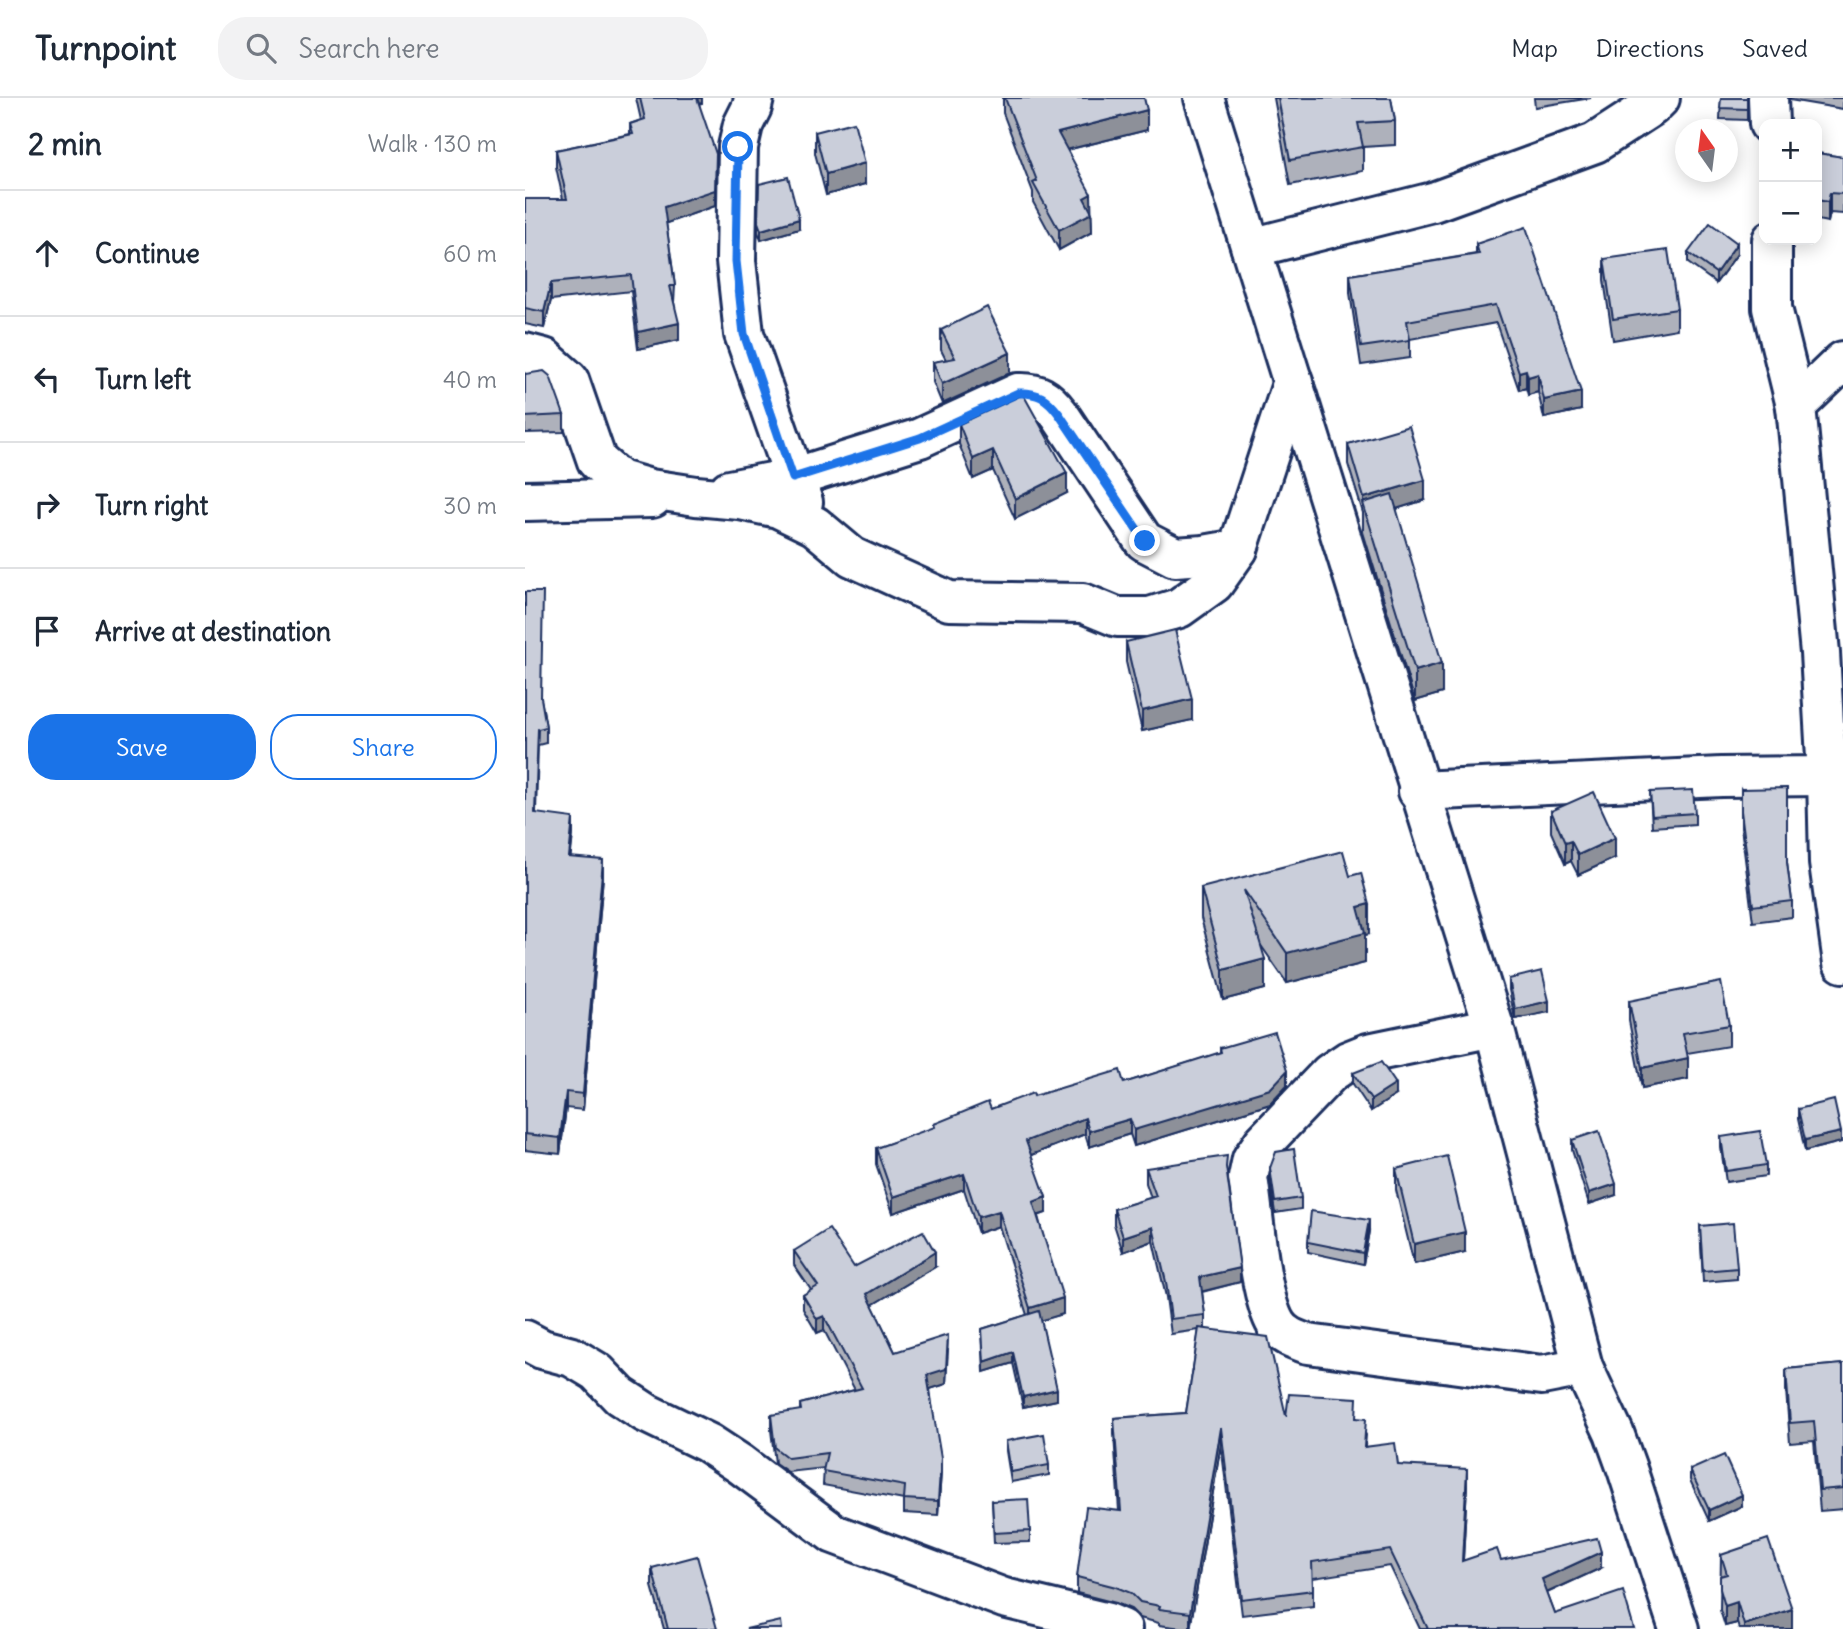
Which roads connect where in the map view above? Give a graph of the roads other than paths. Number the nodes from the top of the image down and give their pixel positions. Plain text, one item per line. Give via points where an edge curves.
1 (754, 98) edge
2 (1204, 98) edge
3 (1660, 98) edge
4 (1768, 98) edge
5 (1769, 119) edge
6 (1772, 245) edge
7 (1251, 248) junction
8 (525, 353) edge
9 (1843, 361) edge
10 (1293, 382) junction
11 (1796, 406) junction
12 (793, 478) junction
13 (695, 496) junction
14 (525, 501) edge
15 (814, 526) junction
16 (1238, 549) junction
17 (1835, 774) edge
18 (1418, 791) junction
19 (1843, 963) edge
20 (1494, 1027) junction
21 (525, 1340) edge
22 (1583, 1367) junction
23 (1122, 1629) edge
24 (1679, 1629) edge

1 - 12 street via 738,147 736,261 744,334
2 - 7 street
3 - 7 street via 1595,143 1433,202
4 - 5 street
6 - 11 street via 1772,308
7 - 10 street
8 - 13 street via 544,358 569,380 597,461 619,480
9 - 11 street
10 - 16 street
10 - 18 street
11 - 17 street
12 - 13 street
12 - 15 street
12 - 16 street via 920,438 1018,393 1035,392 1059,414 1145,541 1175,557
13 - 14 street
13 - 15 street via 778,508
15 - 16 street via 852,557 949,601 1083,603 1117,617 1150,617 1179,608 1214,583
17 - 18 street
17 - 19 street via 1829,863
18 - 20 street
20 - 22 street
20 - 22 street via 1348,1061 1330,1073 1263,1143 1252,1159 1248,1178 1265,1294 1276,1325 1290,1338 1308,1344 1542,1375
21 - 23 street via 572,1357 597,1372 620,1396 708,1443 834,1534 1004,1598
22 - 24 street via 1614,1433

